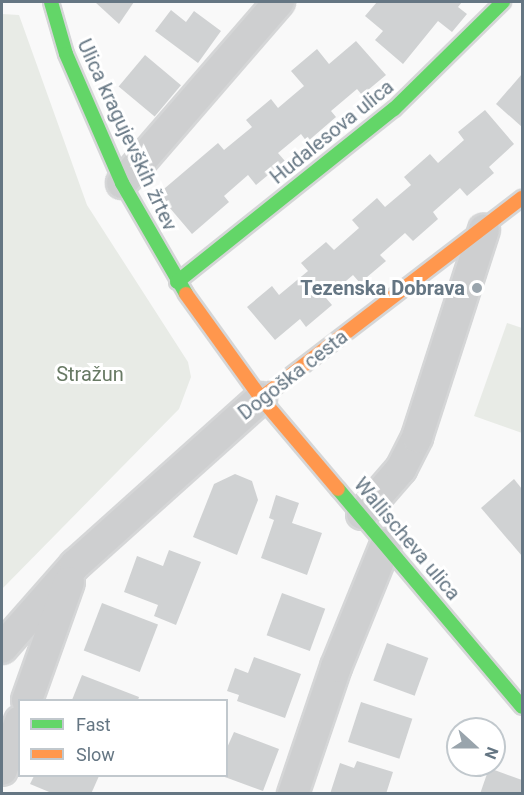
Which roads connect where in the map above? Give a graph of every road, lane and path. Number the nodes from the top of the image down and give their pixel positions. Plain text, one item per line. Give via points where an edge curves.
1 (51, 2) edge
2 (279, 2) edge
3 (503, 2) edge
4 (122, 183) junction
5 (522, 198) edge
6 (484, 230) junction
7 (177, 282) junction
8 (261, 398) junction
9 (362, 514) junction
10 (386, 544) junction
11 (75, 565) junction
12 (2, 648) edge
13 (27, 699) edge
14 (522, 707) edge
15 (18, 726) edge
16 (2, 770) edge
17 (293, 794) edge

1 - 4 street, Ulica kragujevških žrtev via 66,54
2 - 4 street
3 - 7 street, Hudalesova ulica via 394,109
4 - 7 street, Ulica kragujevških žrtev
5 - 6 street, Dogoška cesta
6 - 8 street, Dogoška cesta
6 - 9 street via 417,437 384,494
7 - 8 street, Ulica kragujevških žrtev
8 - 9 street, Wallischeva ulica
8 - 11 street, Dogoška cesta
9 - 10 street, Wallischeva ulica
10 - 14 street, Wallischeva ulica
10 - 17 street via 336,667
11 - 12 street, Dogoška cesta
11 - 13 street, Dogoška cesta
15 - 16 street

